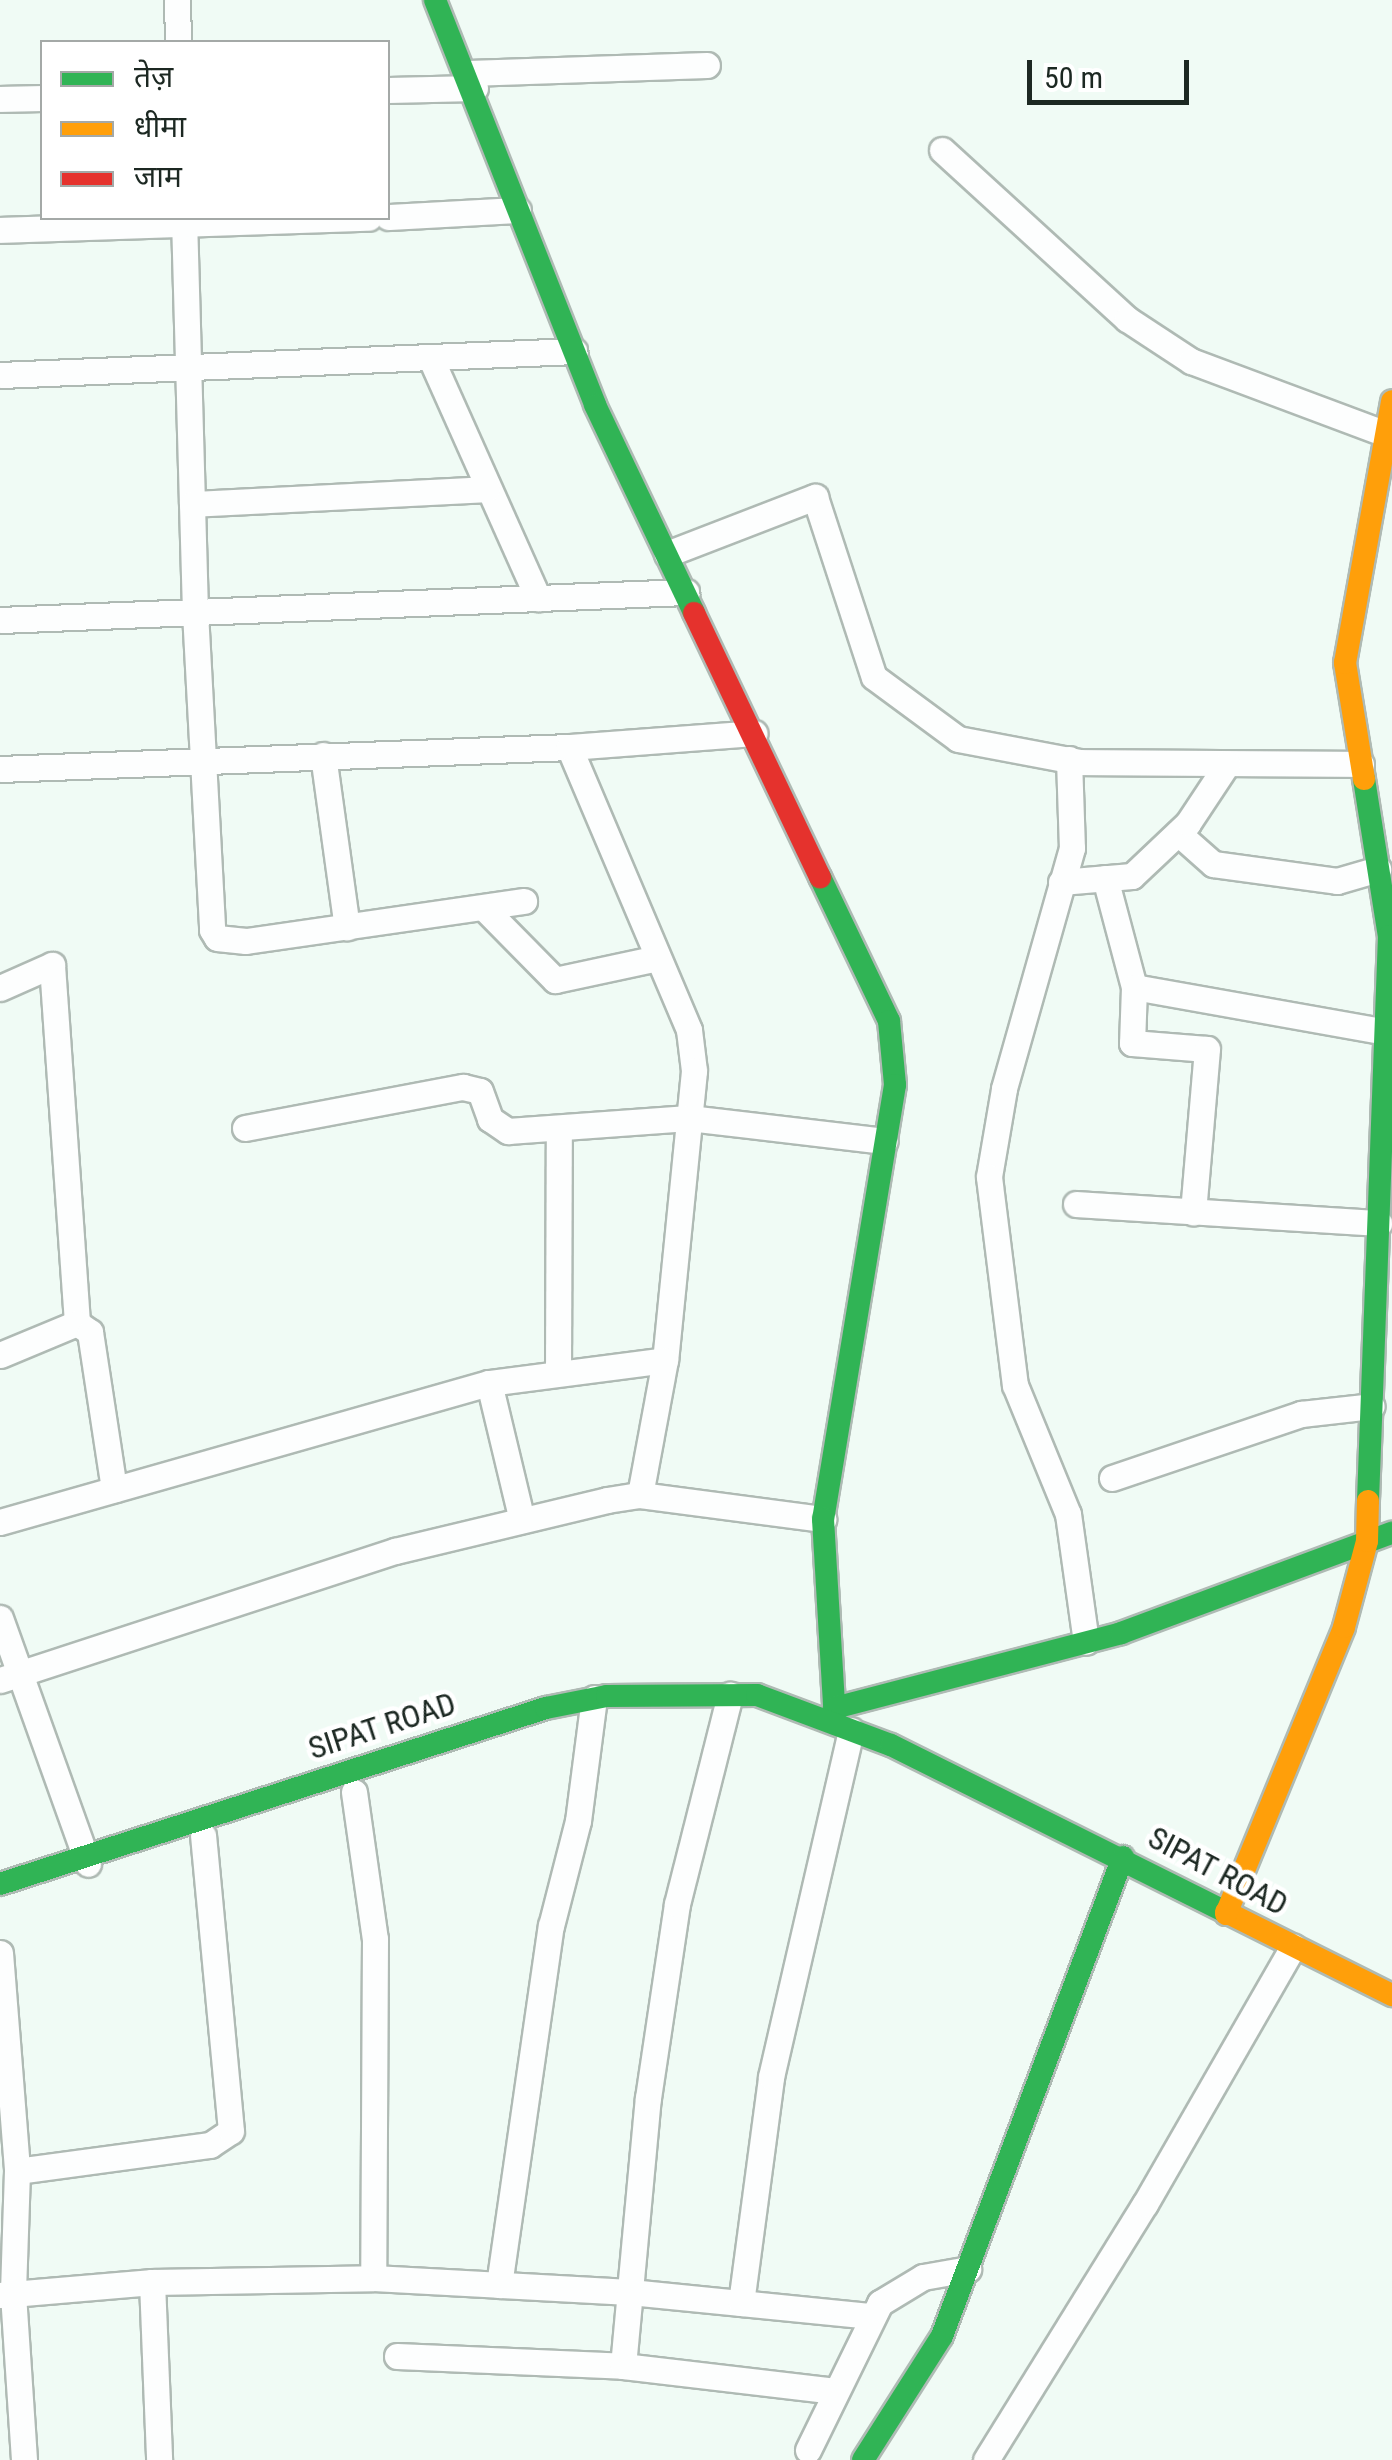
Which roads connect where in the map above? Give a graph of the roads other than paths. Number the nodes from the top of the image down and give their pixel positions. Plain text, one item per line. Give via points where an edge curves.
1 (177, 0) edge
2 (435, 0) edge
3 (178, 40) edge
4 (707, 65) dead end
5 (471, 80) junction
6 (390, 90) edge
7 (40, 98) edge
8 (0, 99) edge
9 (942, 150) dead end
10 (518, 210) junction
11 (390, 216) edge
12 (276, 220) edge
13 (184, 222) edge
14 (0, 230) edge
15 (574, 351) junction
16 (432, 361) junction
17 (190, 366) junction
18 (0, 375) edge
19 (1392, 401) edge
20 (1386, 434) junction
21 (487, 489) junction
22 (192, 504) junction
23 (667, 554) junction
24 (686, 592) junction
25 (538, 598) junction
26 (194, 612) junction
27 (0, 620) edge
28 (754, 733) junction
29 (569, 747) junction
30 (323, 755) junction
31 (202, 759) junction
32 (1068, 759) junction
33 (1227, 764) junction
34 (1362, 764) junction
35 (0, 769) edge
36 (1178, 832) junction
37 (1378, 869) junction
38 (1105, 878) junction
39 (1061, 882) junction
40 (524, 901) dead end
41 (485, 909) junction
42 (347, 927) junction
43 (658, 958) junction
44 (0, 988) edge
45 (1134, 988) junction
46 (1386, 1032) junction
47 (689, 1118) junction
48 (245, 1128) dead end
49 (559, 1128) junction
50 (885, 1141) junction
51 (1386, 1191) edge
52 (1076, 1204) dead end
53 (1193, 1212) junction
54 (1378, 1223) junction
55 (1384, 1266) edge
56 (76, 1323) junction
57 (0, 1355) edge
58 (665, 1360) junction
59 (558, 1373) junction
60 (489, 1383) junction
61 (1372, 1406) junction
62 (1112, 1478) dead end
63 (114, 1489) junction
64 (640, 1495) junction
65 (823, 1518) junction
66 (522, 1520) junction
67 (0, 1522) edge
68 (1392, 1533) edge
69 (1367, 1541) junction
70 (0, 1618) edge
71 (1086, 1642) junction
72 (10, 1677) edge
73 (729, 1704) junction
74 (593, 1709) junction
75 (840, 1721) junction
76 (354, 1792) junction
77 (204, 1835) junction
78 (1123, 1858) junction
79 (88, 1864) junction
80 (0, 1884) edge
81 (0, 1903) edge
82 (1226, 1914) junction
83 (1293, 1947) junction
84 (0, 1953) edge
85 (1392, 1995) edge
86 (17, 2171) junction
87 (968, 2268) junction
88 (372, 2278) junction
89 (152, 2282) junction
90 (500, 2285) junction
91 (630, 2292) junction
92 (6, 2294) edge
93 (740, 2303) junction
94 (872, 2316) junction
95 (397, 2356) dead end
96 (623, 2366) junction
97 (836, 2391) junction
98 (11, 2431) edge
99 (808, 2450) dead end
100 (24, 2460) edge
101 (159, 2460) edge
102 (863, 2460) edge
103 (986, 2460) edge

1 - 3 street
2 - 5 main road
4 - 5 street
5 - 6 street
5 - 10 main road
7 - 8 street
9 - 20 street via 1127,319 1192,362
10 - 11 street
10 - 15 main road
12 - 13 street
13 - 14 street
13 - 17 street
15 - 16 street
15 - 23 main road
16 - 17 street
16 - 21 street
17 - 18 street
17 - 22 street
19 - 20 main road
20 - 34 main road via 1345,663
21 - 22 street
21 - 25 street
22 - 26 street
23 - 24 main road
23 - 32 street via 815,498 874,676 958,739
24 - 25 street
24 - 28 main road
25 - 26 street
26 - 27 street
26 - 31 street
28 - 29 street
28 - 50 main road via 888,1021 894,1084
29 - 30 street
29 - 43 street
30 - 31 street
30 - 42 street
31 - 35 street
31 - 42 street via 210,920 217,938
32 - 33 street
32 - 39 street via 1072,848
33 - 34 street
33 - 36 street
34 - 37 main road
36 - 37 street via 1213,864 1337,881
36 - 38 street via 1132,876
37 - 46 main road via 1389,936
38 - 39 street
38 - 45 street
39 - 71 street via 1004,1089 988,1176 1015,1385 1068,1514
40 - 41 street
41 - 42 street
41 - 43 street via 555,980
43 - 47 street via 689,1030
44 - 56 street via 52,965
45 - 46 street
45 - 53 street via 1132,1043 1207,1049
46 - 51 main road
47 - 49 street
47 - 50 street
47 - 58 street
48 - 49 street via 463,1086 480,1092 498,1128
49 - 59 street
50 - 65 main road
51 - 54 main road
52 - 53 street
53 - 54 street
54 - 55 main road
55 - 61 main road
56 - 57 street
56 - 63 street via 90,1332
58 - 59 street
58 - 64 street
59 - 60 street
60 - 63 street
60 - 66 street
61 - 62 street via 1301,1414
61 - 69 main road
63 - 67 street
64 - 65 street
64 - 66 street
65 - 75 main road
66 - 72 street via 395,1551
68 - 69 main road
69 - 71 main road
69 - 82 main road via 1344,1627
70 - 72 street
71 - 75 main road
72 - 79 street
73 - 74 main road, SIPAT ROAD
73 - 75 main road, SIPAT ROAD
73 - 91 street via 676,1904
74 - 76 main road, SIPAT ROAD
74 - 79 main road, SIPAT ROAD
74 - 90 street via 552,1926
75 - 78 main road, SIPAT ROAD
75 - 93 street via 772,2077
76 - 77 main road, SIPAT ROAD
76 - 88 street via 375,1939
77 - 79 main road, SIPAT ROAD
77 - 86 street via 231,2130 210,2146
78 - 82 main road, SIPAT ROAD
78 - 87 main road
79 - 80 main road, SIPAT ROAD
79 - 81 main road, SIPAT ROAD
82 - 83 main road, SIPAT ROAD
83 - 85 main road, SIPAT ROAD
83 - 103 street
84 - 86 street
86 - 92 street
87 - 94 street via 899,2287
87 - 102 main road via 942,2336
88 - 89 street
88 - 90 street
89 - 92 street
89 - 101 street
90 - 91 street
91 - 93 street
91 - 96 street
92 - 98 street
93 - 94 street
94 - 97 street
95 - 96 street
96 - 97 street
97 - 99 street
98 - 100 street

